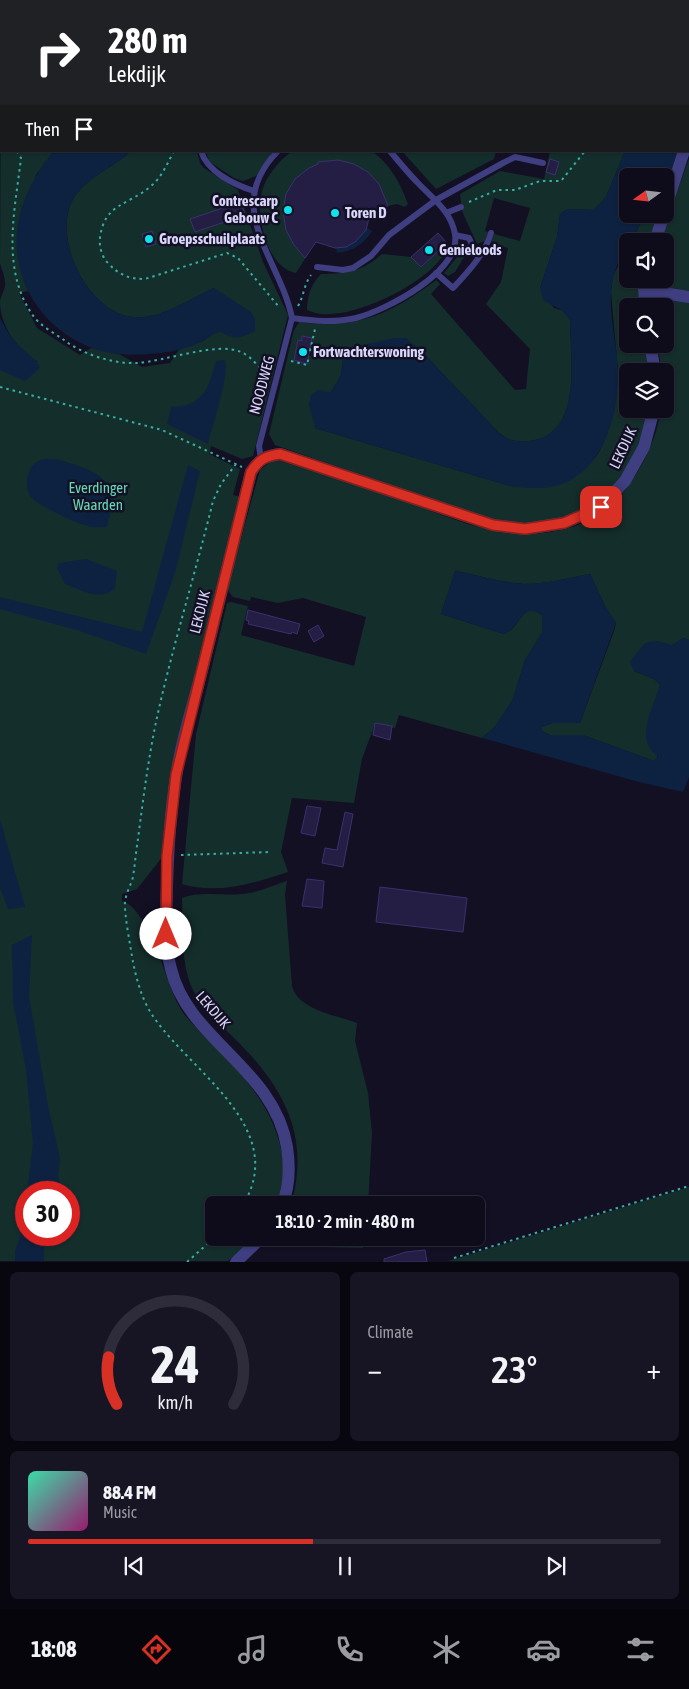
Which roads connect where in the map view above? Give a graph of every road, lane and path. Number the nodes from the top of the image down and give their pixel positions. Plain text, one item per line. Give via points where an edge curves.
1 (18, 152) edge
2 (174, 152) edge
3 (202, 152) edge
4 (277, 152) edge
5 (391, 152) edge
6 (583, 152) edge
7 (684, 152) edge
8 (543, 163) dead end
9 (674, 182) edge
10 (254, 190) junction
11 (436, 200) junction
12 (462, 207) joint
13 (446, 213) junction
14 (491, 233) dead end
15 (455, 235) junction
16 (478, 257) junction
17 (317, 266) joint
18 (436, 273) junction
19 (660, 288) edge
20 (689, 296) edge
21 (292, 318) junction
22 (314, 334) dead end
23 (310, 352) dead end
24 (309, 356) dead end
25 (294, 362) dead end
26 (272, 383) dead end
27 (0, 387) edge
28 (652, 418) edge
29 (261, 459) junction
30 (251, 472) junction
31 (271, 852) dead end
32 (167, 856) junction
33 (689, 1186) edge
34 (286, 1196) edge
35 (205, 1246) edge
36 (253, 1246) edge
37 (454, 1258) dead end
38 (187, 1262) edge
39 (236, 1262) edge

1 - 26 path via 21,158 12,252 17,285 40,322 81,350 121,361 135,363 222,348 240,351 256,363
2 - 21 path via 162,175 150,187 109,213 102,226 99,244 104,259 116,272 131,279 145,279 227,253 238,258 276,305
3 - 10 lane via 213,169
4 - 10 lane via 266,163
5 - 11 lane
6 - 12 path via 561,180 489,192
7 - 9 street
8 - 11 lane via 515,157
10 - 21 lane via 256,224
11 - 13 lane
11 - 17 lane via 389,235 371,256 354,268 343,270
12 - 13 lane
13 - 15 lane
14 - 16 lane
15 - 16 lane via 469,238
15 - 18 lane via 454,250
16 - 18 lane via 452,288
17 - 21 path via 307,280 303,298
18 - 21 lane via 398,301 357,318 332,322
19 - 20 street
21 - 29 lane, NOODWEG via 259,446
22 - 23 path
24 - 25 path via 307,365
27 - 30 path via 162,430
28 - 29 street, LEKDIJK via 644,447 625,481 601,507 564,523 525,529 493,525 280,454
29 - 30 street, LEKDIJK
30 - 32 street, LEKDIJK via 176,775
31 - 32 path
32 - 34 street, LEKDIJK via 166,934 174,983 204,1028 261,1088 277,1114 286,1140 290,1172
33 - 37 path
35 - 38 path
36 - 39 street

